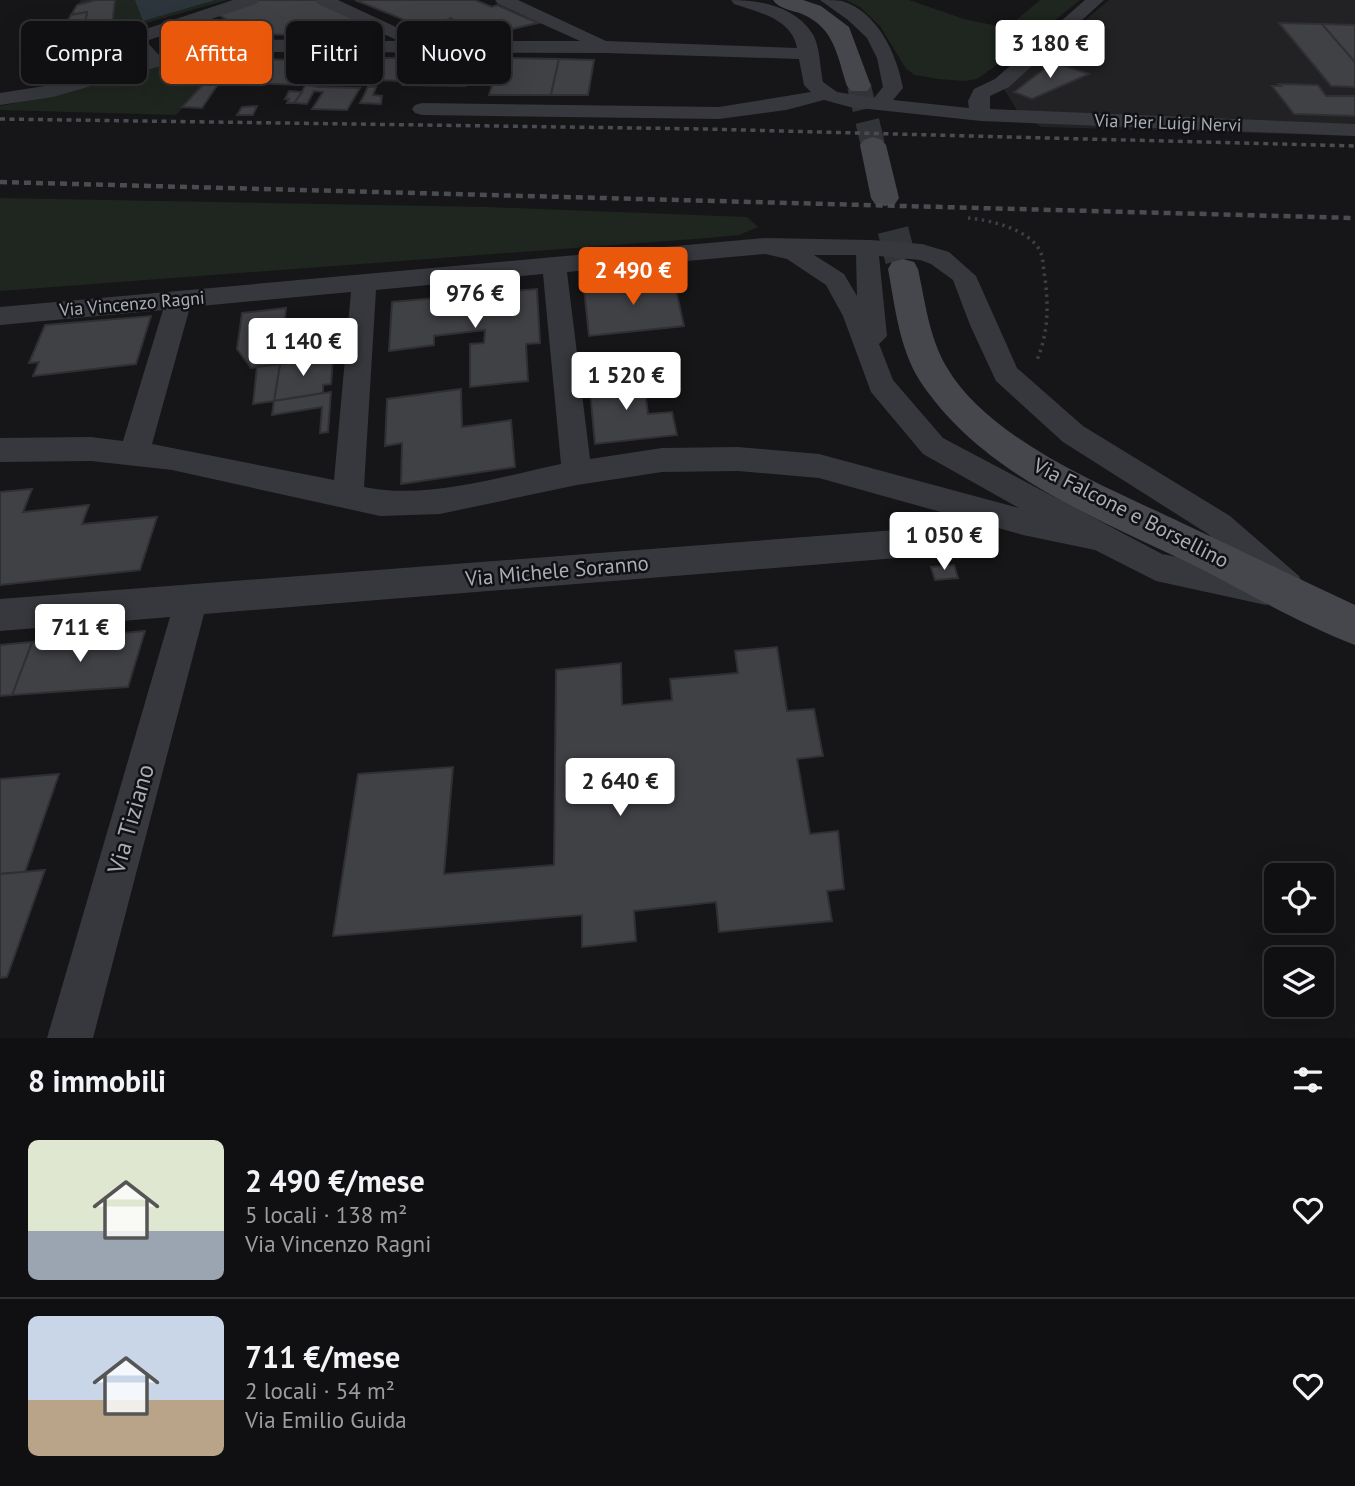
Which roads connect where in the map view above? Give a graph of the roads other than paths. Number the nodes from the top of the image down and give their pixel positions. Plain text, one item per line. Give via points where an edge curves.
1 (250, 0) edge
2 (324, 0) edge
3 (504, 0) edge
4 (740, 0) edge
5 (783, 0) edge
6 (828, 0) edge
7 (1096, 0) edge
8 (397, 33) edge
9 (397, 47) edge
10 (511, 47) edge
11 (606, 47) junction
12 (806, 54) junction
13 (155, 61) junction
14 (891, 75) junction
15 (859, 86) tunnel mouth
16 (914, 86) dead end
17 (827, 94) junction
18 (0, 99) edge
19 (879, 104) junction
20 (422, 109) dead end
21 (981, 115) junction
22 (1355, 130) edge
23 (873, 145) tunnel mouth
24 (890, 215) tunnel mouth
25 (765, 246) junction
26 (871, 248) junction
27 (554, 265) junction
28 (902, 269) tunnel mouth
29 (363, 283) junction
30 (179, 300) junction
31 (0, 316) edge
32 (881, 385) junction
33 (0, 450) edge
34 (134, 454) junction
35 (577, 473) junction
36 (348, 497) junction
37 (1104, 538) junction
38 (922, 542) dead end
39 (1298, 596) junction
40 (191, 601) junction
41 (0, 615) edge
42 (1355, 626) edge
43 (70, 1038) edge

1 - 13 street via 134,39
2 - 8 street
3 - 11 street
4 - 12 street via 780,15 804,36
5 - 15 main road via 813,12 841,32
6 - 14 street via 854,13 877,37
7 - 21 street via 1002,83 972,92
9 - 13 street via 241,46
10 - 11 street
11 - 12 street
12 - 17 street via 814,85
13 - 18 street via 53,91
14 - 16 street
14 - 19 street via 893,88
17 - 19 street, Via Pier Luigi Nervi via 850,102
17 - 20 street via 719,113
19 - 21 street, Via Pier Luigi Nervi
21 - 22 street, Via Pier Luigi Nervi
23 - 24 main road
25 - 26 street, Via Vincenzo Ragni
25 - 27 street, Via Vincenzo Ragni
25 - 32 street via 796,254 835,280 856,316
26 - 32 street via 866,259 868,292
26 - 39 street, Via Vincenzo Ragni via 931,255 964,276 1006,374 1073,434 1219,525
27 - 29 street, Via Vincenzo Ragni
27 - 35 street
28 - 39 main road, Via Falcone e Borsellino via 916,333 932,372 965,414 992,438 1059,481
29 - 30 street, Via Vincenzo Ragni
29 - 36 street
30 - 31 street, Via Vincenzo Ragni
30 - 34 street
32 - 37 street via 933,446
33 - 34 street via 91,449
34 - 36 street via 172,458
35 - 36 street via 440,501 380,503
35 - 37 street via 662,460 738,459 819,466 1023,522
37 - 39 street via 1156,567
38 - 40 street, Via Michele Soranno
39 - 42 main road, Via Falcone e Borsellino
40 - 41 street, Via Michele Soranno
40 - 43 street, Via Tiziano

